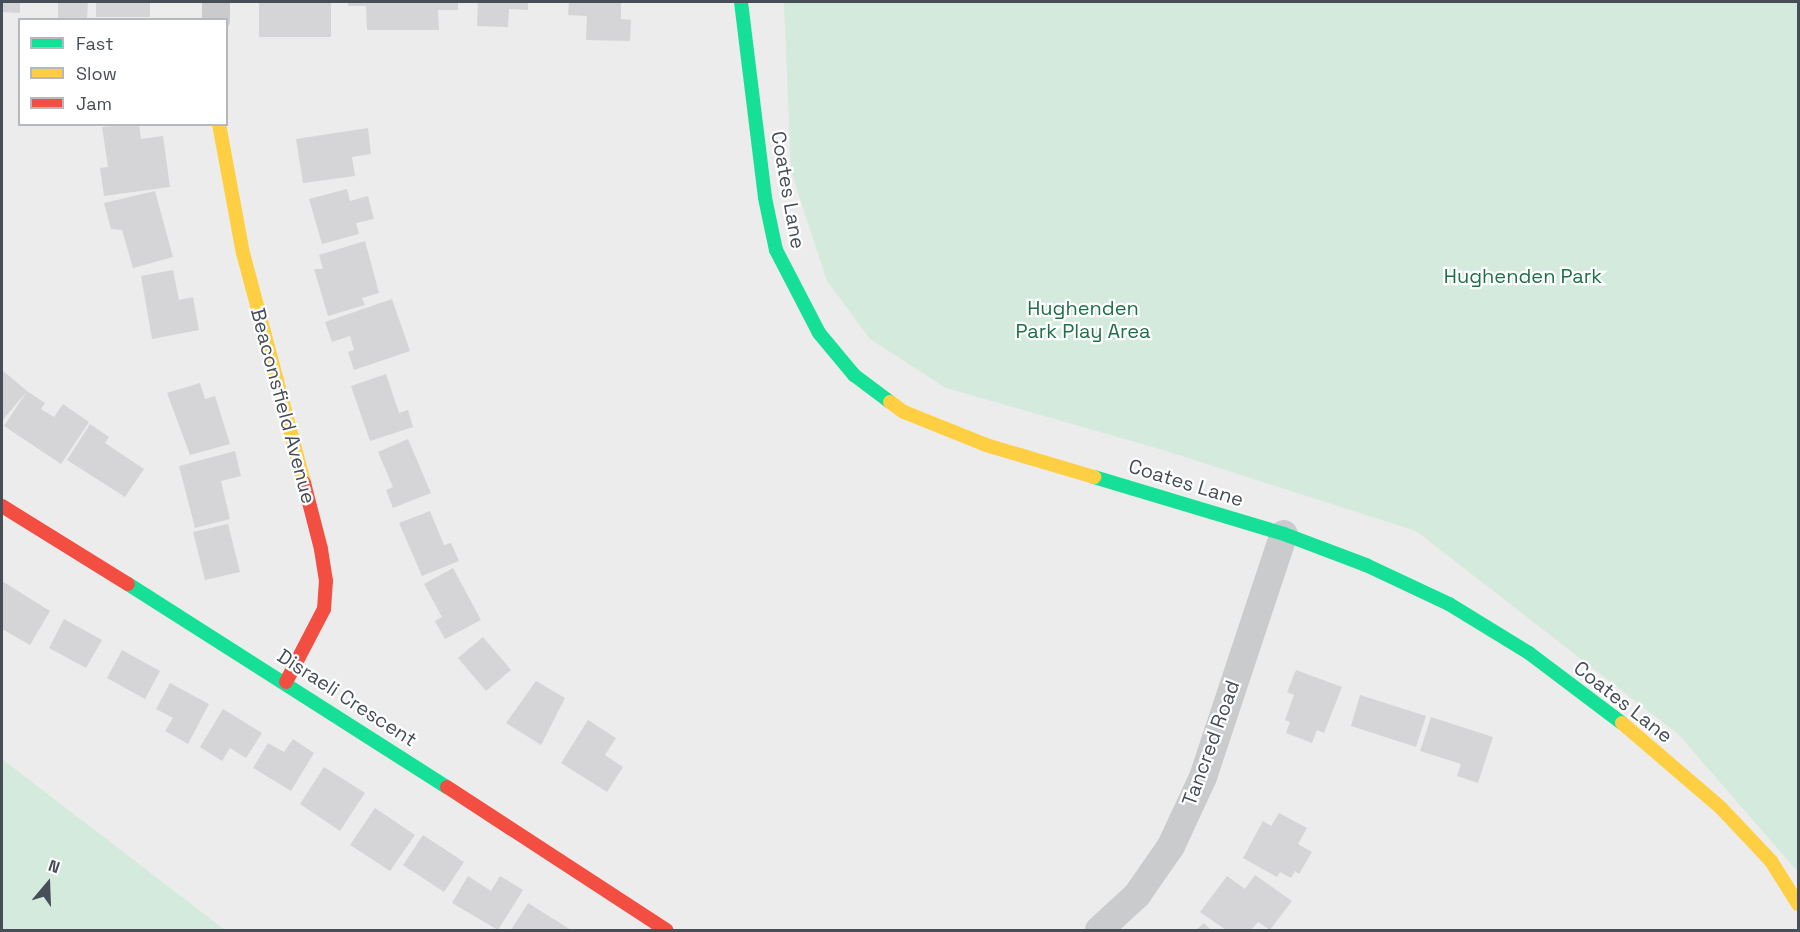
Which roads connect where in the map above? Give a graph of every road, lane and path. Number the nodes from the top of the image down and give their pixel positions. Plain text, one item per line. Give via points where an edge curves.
1 (216, 2) edge
2 (741, 2) edge
3 (216, 18) edge
4 (219, 126) edge
5 (2, 506) edge
6 (1284, 534) junction
7 (286, 682) junction
8 (1798, 904) edge
9 (666, 930) edge
10 (1099, 930) edge

1 - 3 street
2 - 6 street, Coates Lane via 765,198 776,250 819,333 854,375 904,412 986,446
4 - 7 street, Beaconsfield Avenue via 243,253 321,549 326,581 324,609
5 - 7 street, Disraeli Crescent
6 - 8 street, Coates Lane via 1366,565 1449,604 1529,653 1628,728 1721,808 1771,861
6 - 10 street, Tancred Road via 1203,777 1171,846 1137,895
7 - 9 street, Disraeli Crescent

